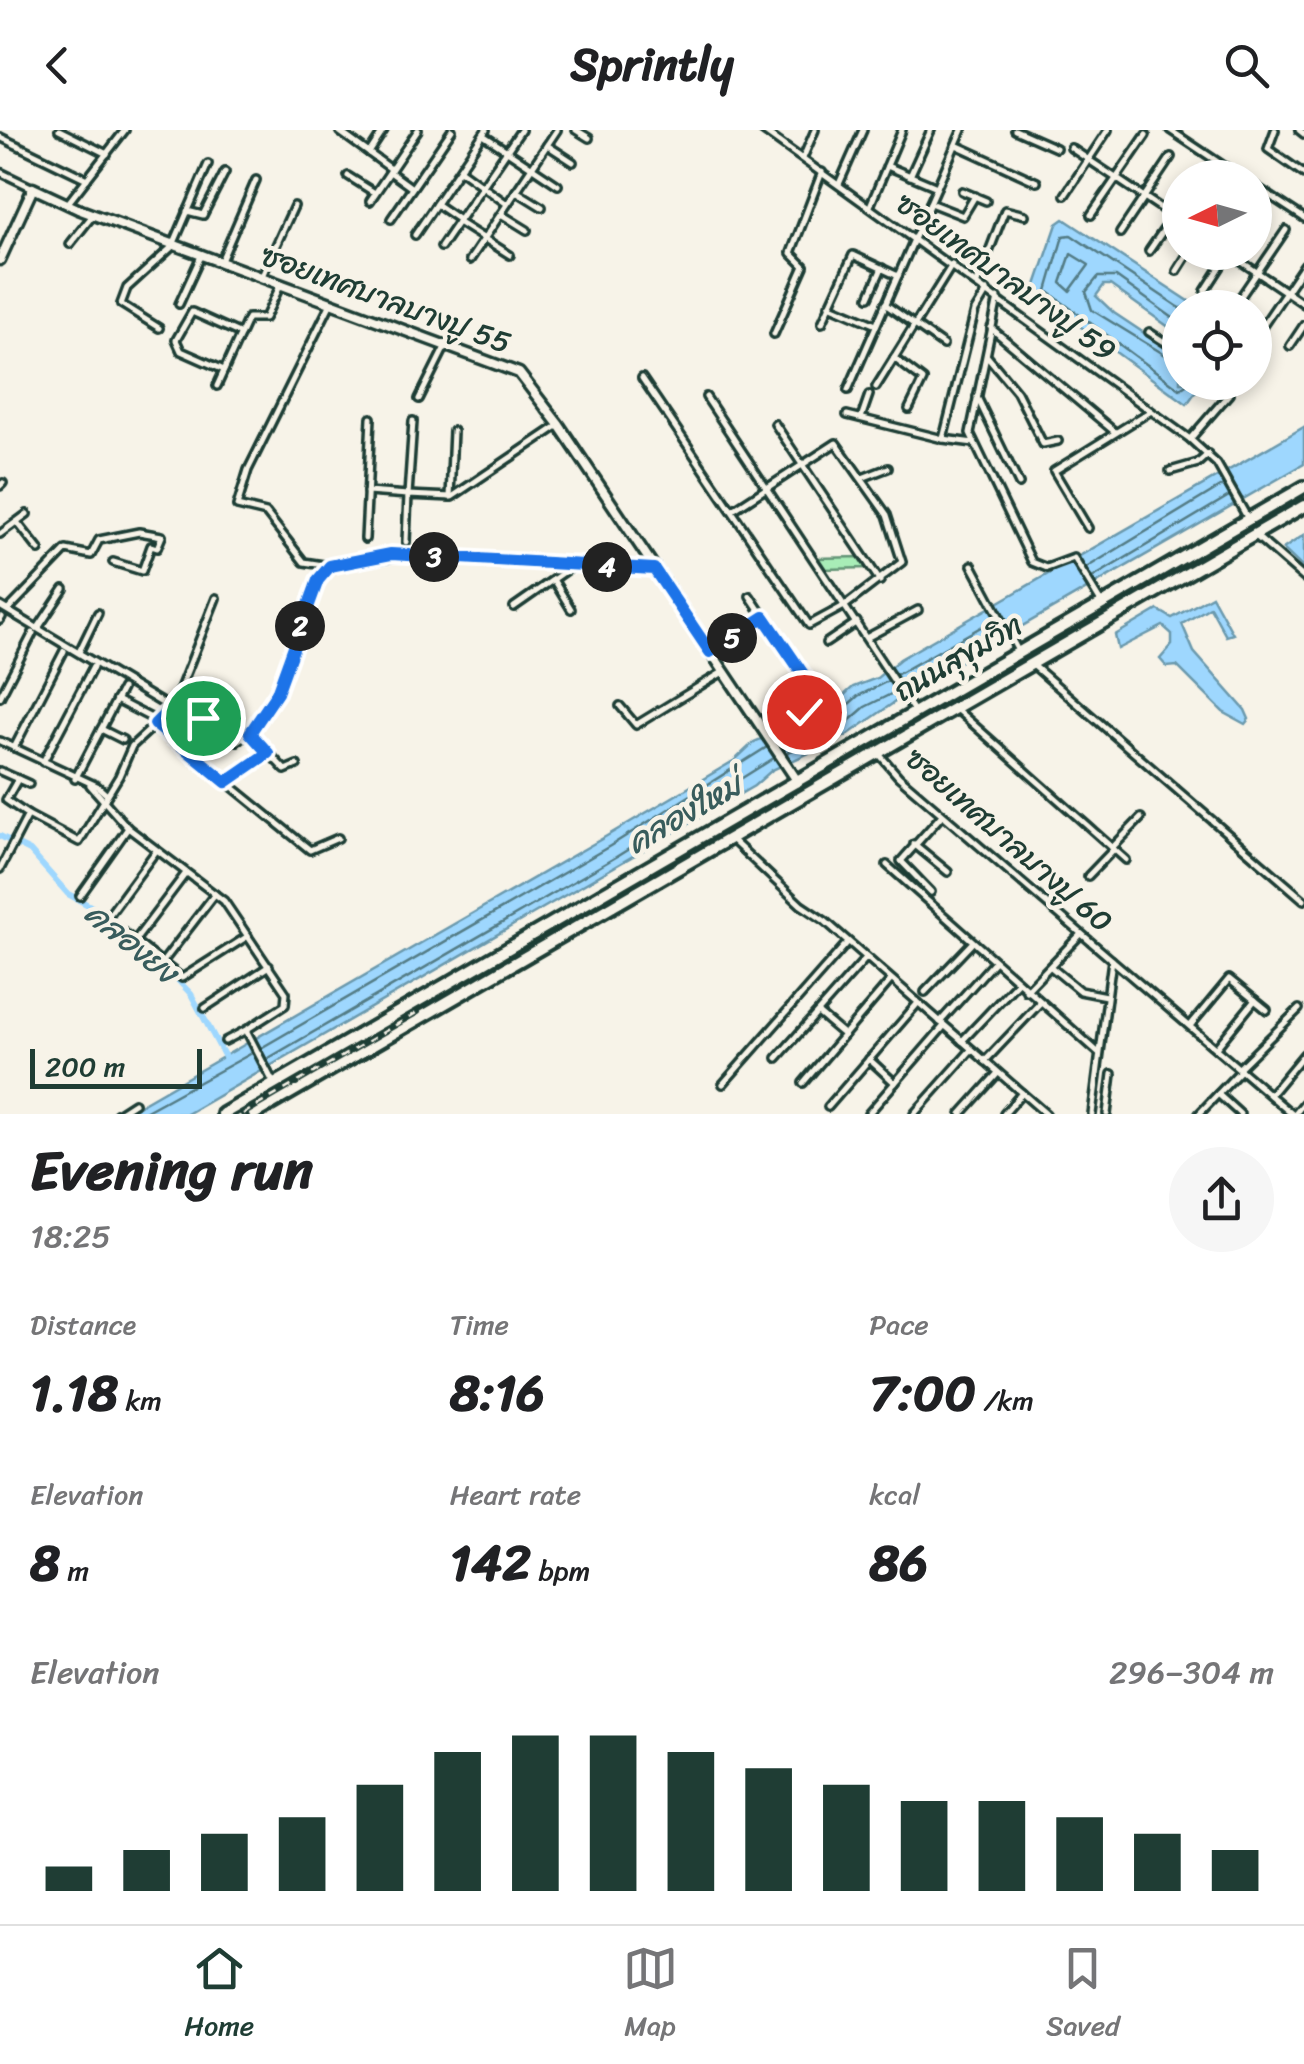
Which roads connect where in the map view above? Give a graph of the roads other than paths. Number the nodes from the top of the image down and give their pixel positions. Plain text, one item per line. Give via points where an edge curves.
1 (60, 130) edge
2 (125, 130) edge
3 (384, 130) edge
4 (418, 130) edge
5 (452, 130) edge
6 (521, 130) edge
7 (557, 130) edge
8 (576, 130) edge
9 (762, 130) edge
10 (815, 130) edge
11 (863, 130) edge
12 (902, 130) edge
13 (930, 130) edge
14 (962, 130) edge
15 (1015, 130) edge
16 (1108, 130) edge
17 (1170, 130) edge
18 (1274, 130) edge
19 (340, 132) edge
20 (484, 132) edge
21 (1146, 136) dead end
22 (0, 137) edge
23 (589, 138) dead end
24 (547, 145) junction
25 (956, 145) junction
26 (1056, 148) dead end
27 (1071, 148) dead end
28 (506, 151) junction
29 (368, 153) junction
30 (106, 154) junction
31 (1171, 157) dead end
32 (802, 158) junction
33 (1088, 160) junction
34 (1215, 160) edge
35 (573, 162) dead end
36 (208, 164) dead end
37 (886, 166) junction
38 (531, 168) junction
39 (390, 170) junction
40 (460, 170) junction
41 (225, 172) dead end
42 (822, 172) junction
43 (1, 173) edge
44 (1303, 173) edge
45 (348, 176) dead end
46 (910, 176) junction
47 (1116, 178) junction
48 (87, 179) junction
49 (256, 180) dead end
50 (1037, 182) dead end
51 (839, 184) junction
52 (483, 186) junction
53 (558, 186) dead end
54 (937, 187) junction
55 (33, 188) junction
56 (412, 188) junction
57 (962, 191) dead end
58 (516, 192) junction
59 (376, 193) junction
60 (1064, 195) dead end
61 (975, 196) junction
62 (1145, 197) junction
63 (1272, 197) edge
64 (370, 201) dead end
65 (986, 201) dead end
66 (930, 203) junction
67 (67, 204) junction
68 (436, 204) junction
69 (508, 204) junction
70 (294, 206) dead end
71 (870, 206) junction
72 (542, 207) dead end
73 (1162, 209) edge
74 (186, 211) junction
75 (501, 214) junction
76 (94, 215) junction
77 (1025, 215) dead end
78 (1091, 215) dead end
79 (1304, 218) edge
80 (391, 219) dead end
81 (459, 221) junction
82 (527, 230) dead end
83 (1286, 230) dead end
84 (1162, 232) edge
85 (1120, 233) dead end
86 (415, 235) dead end
87 (484, 238) junction
88 (914, 238) junction
89 (70, 244) dead end
90 (175, 244) junction
91 (441, 247) dead end
92 (1149, 251) dead end
93 (202, 254) junction
94 (510, 255) dead end
95 (0, 260) edge
96 (470, 260) dead end
97 (221, 261) junction
98 (952, 265) junction
99 (1304, 265) edge
100 (882, 268) junction
101 (1218, 270) edge
102 (1254, 270) edge
103 (1257, 272) junction
104 (262, 276) junction
105 (898, 276) junction
106 (280, 284) junction
107 (978, 284) junction
108 (1205, 290) dead end
109 (1245, 290) edge
110 (987, 291) junction
111 (1285, 292) junction
112 (870, 297) dead end
113 (998, 298) junction
114 (332, 303) junction
115 (179, 304) dead end
116 (885, 304) junction
117 (1304, 304) edge
118 (829, 305) junction
119 (1272, 312) edge
120 (822, 323) dead end
121 (876, 325) junction
122 (916, 325) junction
123 (1304, 325) edge
124 (159, 328) dead end
125 (992, 328) junction
126 (1149, 332) dead end
127 (241, 334) junction
128 (774, 334) dead end
129 (1162, 340) edge
130 (943, 345) dead end
131 (446, 346) junction
132 (1290, 346) dead end
133 (986, 354) junction
134 (894, 358) junction
135 (224, 370) junction
136 (642, 378) dead end
137 (217, 386) dead end
138 (876, 387) dead end
139 (848, 390) dead end
140 (869, 394) dead end
141 (976, 396) junction
142 (706, 397) dead end
143 (419, 399) dead end
144 (1224, 400) edge
145 (909, 409) dead end
146 (1150, 410) junction
147 (847, 415) dead end
148 (371, 418) dead end
149 (861, 418) junction
150 (413, 421) dead end
151 (775, 424) dead end
152 (559, 426) junction
153 (453, 431) dead end
154 (1115, 432) junction
155 (943, 439) junction
156 (1190, 440) junction
157 (1058, 441) dead end
158 (974, 443) junction
159 (1208, 454) junction
160 (802, 464) junction
161 (888, 468) dead end
162 (1170, 471) dead end
163 (862, 478) junction
164 (1019, 484) dead end
165 (1304, 486) edge
166 (768, 488) junction
167 (367, 492) junction
168 (408, 496) junction
169 (450, 497) junction
170 (1304, 506) edge
171 (733, 510) junction
172 (27, 514) dead end
173 (1249, 520) junction
174 (16, 522) junction
175 (1088, 528) dead end
176 (0, 534) edge
177 (1254, 535) junction
178 (365, 538) dead end
179 (406, 542) dead end
180 (40, 550) dead end
181 (113, 562) dead end
182 (574, 565) junction
183 (972, 565) dead end
184 (330, 566) junction
185 (654, 569) junction
186 (1304, 578) edge
187 (554, 581) junction
188 (880, 581) junction
189 (64, 589) dead end
190 (750, 596) dead end
191 (216, 598) dead end
192 (1102, 604) junction
193 (846, 605) junction
194 (0, 606) edge
195 (514, 608) dead end
196 (571, 609) dead end
197 (8, 610) junction
198 (918, 610) dead end
199 (98, 613) dead end
200 (764, 617) junction
201 (858, 622) junction
202 (36, 631) junction
203 (868, 637) junction
204 (826, 643) dead end
205 (64, 652) dead end
206 (79, 652) junction
207 (710, 652) junction
208 (1018, 652) junction
209 (1032, 664) junction
210 (94, 667) dead end
211 (723, 672) junction
212 (122, 688) dead end
213 (0, 697) edge
214 (116, 700) junction
215 (620, 706) dead end
216 (911, 706) junction
217 (173, 707) junction
218 (955, 708) junction
219 (804, 712) dead end
220 (156, 724) junction
221 (212, 724) dead end
222 (102, 729) junction
223 (250, 733) junction
224 (123, 740) dead end
225 (0, 741) edge
226 (237, 742) dead end
227 (14, 748) junction
228 (268, 753) junction
229 (878, 753) junction
230 (44, 762) junction
231 (298, 765) dead end
232 (0, 771) edge
233 (75, 778) junction
234 (18, 779) junction
235 (226, 782) junction
236 (798, 782) junction
237 (29, 784) dead end
238 (90, 785) junction
239 (106, 796) junction
240 (105, 806) junction
241 (28, 815) junction
242 (942, 815) junction
243 (1141, 818) dead end
244 (128, 828) junction
245 (338, 838) dead end
246 (732, 839) junction
247 (914, 844) junction
248 (1113, 848) junction
249 (157, 850) junction
250 (1126, 860) dead end
251 (887, 865) dead end
252 (0, 868) edge
253 (642, 872) junction
254 (948, 872) dead end
255 (186, 874) junction
256 (1088, 876) dead end
257 (650, 886) junction
258 (931, 892) dead end
259 (215, 894) junction
260 (80, 896) dead end
261 (1304, 900) edge
262 (1082, 934) junction
263 (248, 936) junction
264 (134, 942) junction
265 (848, 942) junction
266 (971, 944) junction
267 (866, 958) junction
268 (1112, 960) junction
269 (994, 963) junction
270 (162, 964) junction
271 (269, 966) junction
272 (1051, 966) junction
273 (892, 980) junction
274 (1017, 983) junction
275 (925, 992) dead end
276 (1026, 992) junction
277 (1106, 996) junction
278 (1255, 1000) junction
279 (918, 1003) junction
280 (1040, 1003) junction
281 (205, 1008) dead end
282 (1299, 1009) dead end
283 (1267, 1010) dead end
284 (818, 1013) junction
285 (942, 1024) junction
286 (1190, 1026) junction
287 (248, 1033) junction
288 (844, 1035) junction
289 (225, 1041) dead end
290 (962, 1041) junction
291 (1216, 1048) junction
292 (972, 1050) junction
293 (1099, 1052) junction
294 (1304, 1054) edge
295 (778, 1058) dead end
296 (869, 1059) junction
297 (985, 1062) junction
298 (1240, 1069) junction
299 (998, 1072) junction
300 (1112, 1074) dead end
301 (272, 1080) junction
302 (803, 1083) dead end
303 (895, 1083) junction
304 (723, 1084) dead end
305 (1022, 1093) junction
306 (1218, 1094) junction
307 (1270, 1095) junction
308 (134, 1102) dead end
309 (1304, 1103) edge
310 (828, 1107) dead end
311 (919, 1108) junction
312 (117, 1114) edge
313 (223, 1114) edge
314 (254, 1114) edge
315 (868, 1114) edge
316 (914, 1114) edge
317 (926, 1114) edge
318 (961, 1114) edge
319 (1004, 1114) edge
320 (1045, 1114) edge
321 (1092, 1114) edge
322 (1107, 1114) edge
323 (1199, 1114) edge
324 (1240, 1114) edge
325 (1293, 1114) edge

1 - 30 street
2 - 30 street
3 - 29 street
4 - 39 street
5 - 56 street
6 - 28 street
7 - 24 street
8 - 23 street
9 - 32 street, ซอยเทศบาลบางปู 59
10 - 32 street
11 - 51 street
12 - 37 street
13 - 46 street
14 - 25 street
15 - 26 street
16 - 33 street
17 - 34 street
18 - 44 street via 1268,148
19 - 29 street
20 - 28 street
20 - 40 street
21 - 47 street
22 - 48 street
24 - 35 street
24 - 38 street
25 - 50 street
25 - 54 street
27 - 33 street
28 - 38 street
28 - 52 street
29 - 39 street
30 - 48 street
31 - 62 street
32 - 42 street, ซอยเทศบาลบางปู 59
33 - 47 street
33 - 60 street
36 - 74 street
37 - 46 street
37 - 71 street
38 - 53 street
38 - 58 street
39 - 56 street
39 - 59 street
40 - 52 street
40 - 68 street
41 - 74 street via 203,215
42 - 51 street, ซอยเทศบาลบางปู 59
42 - 128 street via 791,253 804,266
43 - 55 street, ซอยเทศบาลบางปู 55
45 - 59 street
46 - 54 street
47 - 62 street
47 - 78 street
48 - 67 street
49 - 97 street
51 - 71 street, ซอยเทศบาลบางปู 59
52 - 69 street
52 - 81 street
54 - 66 street
55 - 67 street, ซอยเทศบาลบางปู 55
55 - 95 street
56 - 80 street
57 - 61 street
58 - 69 street
58 - 72 street
59 - 64 street
61 - 65 street
61 - 66 street via 963,216
62 - 73 street
62 - 85 street
63 - 79 street
66 - 88 street
67 - 76 street, ซอยเทศบาลบางปู 55
68 - 81 street
68 - 86 street
69 - 75 street
70 - 104 street
71 - 88 street, ซอยเทศบาลบางปู 59
74 - 90 street
75 - 82 street
75 - 87 street
76 - 89 street
76 - 90 street, ซอยเทศบาลบางปู 55
77 - 107 street via 1005,210
81 - 87 street
81 - 91 street
83 - 103 street
84 - 92 street
87 - 94 street
87 - 96 street
88 - 98 street, ซอยเทศบาลบางปู 59
88 - 105 street
90 - 93 street, ซอยเทศบาลบางปู 55
90 - 124 street via 127,288 121,304
93 - 97 street, ซอยเทศบาลบางปู 55
93 - 115 street
97 - 104 street, ซอยเทศบาลบางปู 55
98 - 107 street, ซอยเทศบาลบางปู 59
98 - 122 street
99 - 111 street
100 - 105 street
100 - 112 street
100 - 118 street via 850,257
101 - 108 street
102 - 103 street
103 - 109 street
103 - 111 street
104 - 106 street, ซอยเทศบาลบางปู 55
105 - 116 street
106 - 114 street, ซอยเทศบาลบางปู 55
106 - 127 street via 265,318 250,317
107 - 110 street, ซอยเทศบาลบางปู 59
110 - 113 street, ซอยเทศบาลบางปู 59
110 - 155 street via 975,311
111 - 117 street
111 - 119 street
113 - 125 street
113 - 146 street, ซอยเทศบาลบางปู 59
114 - 131 street, ซอยเทศบาลบางปู 55
114 - 184 street via 248,470 237,506 266,513 304,562
116 - 121 street
116 - 122 street
118 - 120 street
118 - 121 street
121 - 139 street
122 - 130 street
122 - 134 street
123 - 132 street
125 - 133 street
125 - 154 street
126 - 129 street
127 - 135 street
127 - 135 street via 192,312 182,327 178,349
131 - 143 street
131 - 152 street, ซอยเทศบาลบางปู 55 via 519,373
133 - 141 street
133 - 157 street via 1017,392 1043,444
134 - 138 street
134 - 145 street via 924,380
135 - 137 street
136 - 171 street
140 - 149 street
141 - 158 street
141 - 164 street
142 - 166 street
144 - 156 street
146 - 154 street
146 - 156 street, ซอยเทศบาลบางปู 59
147 - 149 street
148 - 167 street
149 - 155 street
150 - 168 street
151 - 160 street
152 - 169 street
152 - 185 street, ซอยเทศบาลบางปู 55
153 - 169 street
154 - 175 street via 1053,472
155 - 158 street
156 - 159 street, ซอยเทศบาลบางปู 59
158 - 192 street via 1032,562 1043,568 1076,560
159 - 162 street
159 - 173 street, ซอยเทศบาลบางปู 59
160 - 163 street via 836,443
160 - 166 street
160 - 188 street
161 - 163 street
163 - 188 street via 888,515 901,550 901,565
165 - 173 highway, ถนนสุขุมวิท
166 - 171 street
166 - 193 street
167 - 168 street
167 - 178 street
168 - 169 street
168 - 179 street
170 - 177 highway, ถนนสุขุมวิท
171 - 193 street via 809,625
172 - 174 street
173 - 192 highway, ถนนสุขุมวิท
174 - 176 street
174 - 180 street
177 - 186 street
177 - 209 highway, ถนนสุขุมวิท
181 - 197 street via 142,571 162,536 139,532 99,540 91,555 66,550
182 - 184 street via 391,554
182 - 185 street
182 - 187 street
183 - 208 street
184 - 223 street via 310,598 272,704
185 - 207 street, ซอยเทศบาลบางปู 55
187 - 195 street
187 - 196 street
188 - 193 street
189 - 202 street
190 - 200 street
191 - 217 street
192 - 208 highway, ถนนสุขุมวิท
193 - 201 street
194 - 197 street
197 - 202 street
198 - 203 street
199 - 206 street
200 - 207 street
200 - 219 street via 818,696
201 - 203 street
201 - 204 street
202 - 206 street
202 - 213 street
203 - 216 street
205 - 227 street
206 - 217 street
207 - 211 street, ซอยเทศบาลบางปู 55
208 - 216 highway, ถนนสุขุมวิท
209 - 218 highway, ถนนสุขุมวิท
209 - 261 street
210 - 230 street
211 - 215 street via 636,725
211 - 236 street, ซอยเทศบาลบางปู 55
212 - 214 street
214 - 220 street
214 - 222 street
216 - 236 highway, ถนนสุขุมวิท
217 - 220 street
217 - 221 street
218 - 229 highway, ถนนสุขุมวิท
218 - 248 street
220 - 235 street
220 - 239 street via 132,746
222 - 224 street
222 - 233 street
223 - 226 street
223 - 228 street
225 - 227 street
227 - 230 street
228 - 231 street via 286,770
228 - 235 street
229 - 242 street, ซอยเทศบาลบางปู 60
229 - 246 highway, ถนนสุขุมวิท
230 - 233 street
232 - 234 street
233 - 238 street
234 - 237 street
234 - 241 street via 6,802
235 - 245 street via 310,850
236 - 253 highway, ถนนสุขุมวิท
238 - 239 street
238 - 240 street
239 - 240 street
240 - 241 street via 78,842
240 - 244 street
241 - 252 street
242 - 247 street
242 - 262 street, ซอยเทศบาลบางปู 60
243 - 248 street
244 - 249 street
244 - 260 street
246 - 257 highway, ถนนสุขุมวิท
246 - 265 street
247 - 254 street
247 - 258 street via 901,866
248 - 250 street
248 - 256 street
249 - 255 street
249 - 264 street via 109,915
251 - 266 street
253 - 257 highway
253 - 301 highway, ถนนสุขุมวิท
255 - 259 street
255 - 264 street
257 - 314 highway, ถนนสุขุมวิท
259 - 263 street
259 - 270 street
262 - 268 street, ซอยเทศบาลบางปู 60
262 - 272 street
263 - 270 street via 185,977
263 - 271 street
264 - 270 street
265 - 267 street
265 - 304 street
266 - 269 street
266 - 275 street
267 - 273 street
267 - 284 street
268 - 277 street, ซอยเทศบาลบางปู 60
268 - 286 street, ซอยเทศบาลบางปู 60
269 - 274 street
269 - 285 street
271 - 281 street
271 - 287 street via 288,1001
272 - 276 street
272 - 277 street via 1080,991
273 - 279 street
273 - 288 street
274 - 276 street
274 - 290 street
276 - 280 street
277 - 293 street, ซอยเทศบาลบางปู 60
278 - 283 street
278 - 286 street via 1229,980
278 - 291 street
279 - 285 street
279 - 296 street
280 - 293 street
280 - 297 street
282 - 298 street
284 - 288 street
284 - 295 street
285 - 290 street
285 - 303 street
286 - 291 street, ซอยเทศบาลบางปู 60
287 - 289 street
287 - 301 street
288 - 302 street
290 - 292 street
291 - 298 street, ซอยเทศบาลบางปู 60
292 - 297 street
292 - 311 street
293 - 321 street, ซอยเทศบาลบางปู 60
294 - 307 street
296 - 303 street
296 - 310 street
297 - 299 street
298 - 306 street
298 - 307 street, ซอยเทศบาลบางปู 60
299 - 305 street
299 - 318 street
300 - 322 street
301 - 313 highway, ถนนสุขุมวิท
303 - 315 street
305 - 319 street
305 - 320 street
306 - 323 street
306 - 324 street
307 - 325 street, ซอยเทศบาลบางปู 60
308 - 312 street
309 - 325 street
311 - 316 street
311 - 317 street

